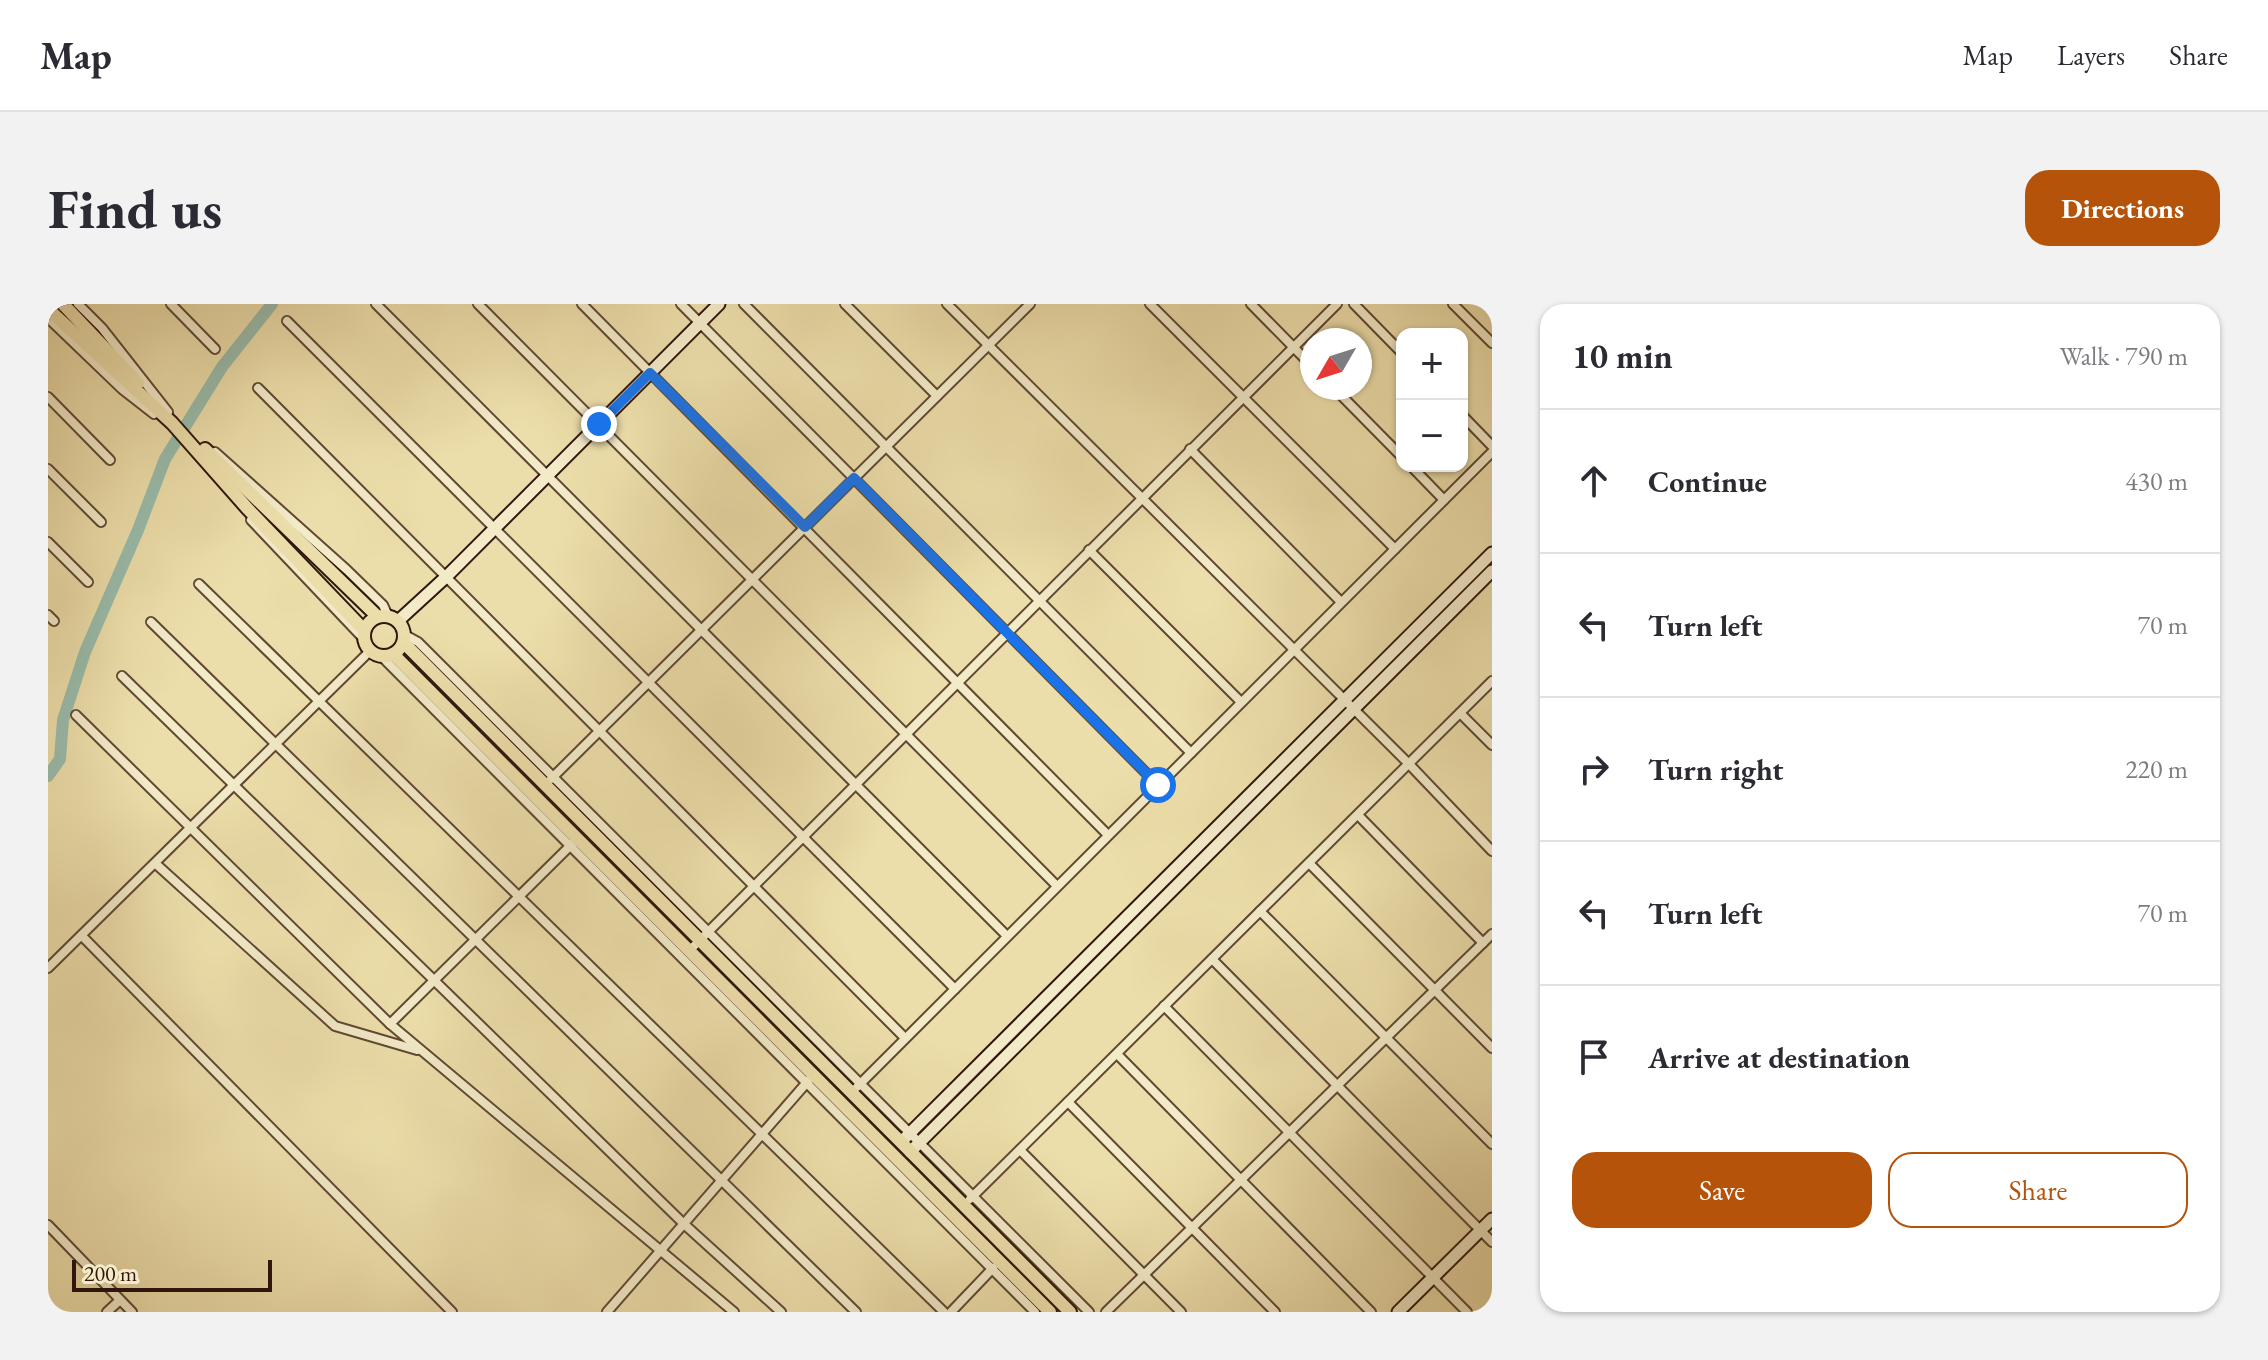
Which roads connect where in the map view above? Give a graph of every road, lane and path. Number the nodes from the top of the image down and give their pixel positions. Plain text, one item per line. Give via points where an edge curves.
1 (63, 304) edge
2 (78, 304) edge
3 (171, 304) edge
4 (376, 304) edge
5 (478, 304) edge
6 (582, 304) edge
7 (681, 304) edge
8 (719, 304) edge
9 (744, 304) edge
10 (845, 304) edge
11 (947, 304) edge
12 (1030, 304) edge
13 (1150, 304) edge
14 (1251, 304) edge
15 (1337, 304) edge
16 (1354, 304) edge
17 (1453, 304) edge
18 (48, 309) edge
19 (48, 318) edge
20 (287, 321) dead end
21 (700, 323) junction
22 (1492, 343) edge
23 (988, 345) junction
24 (1293, 347) junction
25 (1396, 347) edge
26 (215, 349) dead end
27 (1300, 354) edge
28 (650, 373) junction
29 (258, 388) dead end
30 (937, 396) junction
31 (48, 397) edge
32 (1242, 397) junction
33 (1346, 400) edge
34 (170, 418) junction
35 (1468, 421) edge
36 (599, 424) junction
37 (195, 444) junction
38 (886, 446) junction
39 (1492, 446) edge
40 (1190, 449) junction
41 (1396, 451) edge
42 (1492, 452) edge
43 (110, 460) dead end
44 (48, 469) edge
45 (1417, 472) edge
46 (547, 476) junction
47 (854, 478) junction
48 (1141, 498) junction
49 (1444, 500) junction
50 (101, 522) dead end
51 (805, 527) junction
52 (495, 528) junction
53 (48, 542) edge
54 (1395, 549) junction
55 (1089, 550) junction
56 (1492, 553) edge
57 (1492, 571) edge
58 (446, 577) junction
59 (752, 579) junction
60 (88, 582) dead end
61 (199, 584) dead end
62 (1039, 599) junction
63 (1341, 602) junction
64 (388, 618) junction
65 (151, 622) dead end
66 (702, 629) junction
67 (1007, 631) junction
68 (364, 634) junction
69 (404, 639) junction
70 (1293, 649) junction
71 (382, 654) junction
72 (122, 676) dead end
73 (957, 681) junction
74 (1492, 681) edge
75 (649, 682) junction
76 (1345, 700) junction
77 (320, 702) junction
78 (1241, 702) junction
79 (1354, 710) junction
80 (1460, 713) junction
81 (76, 715) dead end
82 (600, 730) junction
83 (906, 732) junction
84 (277, 744) junction
85 (1492, 745) edge
86 (1191, 753) junction
87 (1409, 764) junction
88 (549, 781) junction
89 (856, 783) junction
90 (1158, 785) junction
91 (235, 786) junction
92 (1358, 815) junction
93 (192, 828) junction
94 (1108, 835) junction
95 (803, 836) junction
96 (574, 842) junction
97 (1492, 851) edge
98 (1309, 863) junction
99 (156, 864) junction
100 (755, 885) junction
101 (1057, 886) junction
102 (518, 895) junction
103 (1260, 911) junction
104 (708, 931) junction
105 (1492, 934) edge
106 (82, 936) junction
107 (1007, 936) junction
108 (475, 937) junction
109 (1483, 943) junction
110 (694, 946) junction
111 (1212, 959) junction
112 (48, 968) edge
113 (434, 980) junction
114 (955, 989) junction
115 (1434, 990) junction
116 (1164, 1006) junction
117 (390, 1024) junction
118 (905, 1038) junction
119 (1386, 1038) junction
120 (1492, 1048) edge
121 (422, 1052) junction
122 (1117, 1054) junction
123 (811, 1078) junction
124 (1338, 1086) junction
125 (851, 1092) junction
126 (1068, 1102) junction
127 (1290, 1133) junction
128 (762, 1135) junction
129 (910, 1142) junction
130 (1492, 1144) edge
131 (1020, 1150) junction
132 (722, 1180) junction
133 (1242, 1181) junction
134 (968, 1201) junction
135 (1492, 1219) edge
136 (684, 1224) junction
137 (48, 1225) edge
138 (1192, 1230) junction
139 (1488, 1234) edge
140 (660, 1251) junction
141 (996, 1266) junction
142 (1144, 1275) junction
143 (1435, 1280) junction
144 (120, 1300) junction
145 (107, 1312) edge
146 (132, 1312) edge
147 (452, 1312) edge
148 (607, 1312) edge
149 (734, 1312) edge
150 (781, 1312) edge
151 (856, 1312) edge
152 (944, 1312) edge
153 (951, 1312) edge
154 (1035, 1312) edge
155 (1050, 1312) edge
156 (1070, 1312) edge
157 (1089, 1312) edge
158 (1106, 1312) edge
159 (1181, 1312) edge
160 (1275, 1312) edge
161 (1371, 1312) edge
162 (1398, 1312) edge
163 (1408, 1312) edge
164 (1467, 1312) edge

1 - 34 main road
2 - 34 street
3 - 26 street
4 - 46 street
5 - 36 street
6 - 28 street
7 - 21 street
8 - 21 main road
9 - 38 street
10 - 30 street
11 - 23 street
12 - 23 street
13 - 32 street
14 - 24 street
15 - 24 street
16 - 25 street
17 - 22 street
18 - 34 main road
19 - 34 street via 122,389 158,417
20 - 52 street
21 - 28 main road
21 - 47 street
23 - 30 street
23 - 48 street
24 - 27 street
24 - 32 street
28 - 36 main road
28 - 51 street
29 - 58 street
30 - 38 street
31 - 43 street
32 - 40 street
32 - 54 street
33 - 41 street
34 - 37 main road
35 - 39 street
36 - 46 main road
36 - 59 street
37 - 64 main road
37 - 68 main road
38 - 47 street
38 - 62 street
40 - 48 street
40 - 63 street
42 - 49 street
44 - 50 street
45 - 49 street
46 - 52 main road
46 - 66 street
47 - 51 street
47 - 67 street
48 - 55 street
48 - 70 street
49 - 54 street
51 - 59 street
51 - 73 street
52 - 58 main road
52 - 75 street
53 - 60 street
54 - 63 street
55 - 62 street
55 - 78 street
56 - 76 main road
57 - 79 main road
58 - 64 main road
58 - 82 street
59 - 66 street
59 - 83 street
61 - 77 street
62 - 67 street
62 - 86 street
63 - 70 street
64 - 68 main road via 369,622
64 - 69 main road
65 - 84 street
66 - 75 street
66 - 89 street
67 - 73 street
67 - 90 street
68 - 71 main road
69 - 71 main road
69 - 88 main road
70 - 76 street
70 - 78 street
71 - 77 street
71 - 96 main road
72 - 91 street
73 - 83 street
73 - 94 street
74 - 80 street
75 - 82 street
75 - 95 street
76 - 79 street
76 - 129 main road
77 - 84 street
77 - 102 street
78 - 86 street
79 - 87 street
79 - 129 main road
80 - 85 street
80 - 87 street
81 - 93 street
82 - 88 street
82 - 100 street
83 - 89 street
83 - 101 street
84 - 91 street
84 - 108 street
86 - 90 street
87 - 92 street
87 - 97 street
88 - 104 street
88 - 110 main road
89 - 95 street
89 - 107 street
90 - 94 street
91 - 93 street
91 - 113 street
92 - 98 street
92 - 109 street
93 - 99 street
93 - 117 street
94 - 101 street
95 - 100 street
95 - 114 street
96 - 102 street
96 - 110 main road
96 - 123 street
98 - 103 street
98 - 115 street
99 - 106 street
99 - 121 street via 335,1026
100 - 104 street
100 - 118 street
101 - 107 street
102 - 108 street
102 - 128 street
103 - 111 street
103 - 119 street
104 - 110 street
104 - 125 street
105 - 109 street
106 - 112 street
106 - 147 street
107 - 114 street
108 - 113 street
108 - 132 street
109 - 115 street
110 - 123 main road
110 - 125 main road
111 - 116 street
111 - 124 street
113 - 117 street
113 - 136 street
114 - 118 street
115 - 119 street
115 - 120 street
116 - 122 street
116 - 127 street
117 - 121 street
118 - 125 street
119 - 124 street
119 - 130 street
121 - 140 street
122 - 126 street
122 - 133 street
123 - 125 main road
123 - 128 street
123 - 141 street
124 - 127 street
124 - 139 street
125 - 129 main road
125 - 141 main road
126 - 131 street
126 - 138 street
127 - 133 street
127 - 143 street
128 - 132 street
128 - 152 street
129 - 134 main road
131 - 134 street
131 - 142 street
132 - 136 street
132 - 151 street
133 - 138 street
133 - 161 street
134 - 156 main road
134 - 157 street
135 - 139 main road
136 - 140 street
136 - 150 street
137 - 144 street
138 - 142 street
138 - 160 street
139 - 143 main road
140 - 148 street
140 - 149 street
141 - 153 street
141 - 154 street
141 - 155 main road
142 - 158 street
142 - 159 street
143 - 162 main road
143 - 163 main road
143 - 164 street
144 - 145 street
144 - 146 street

